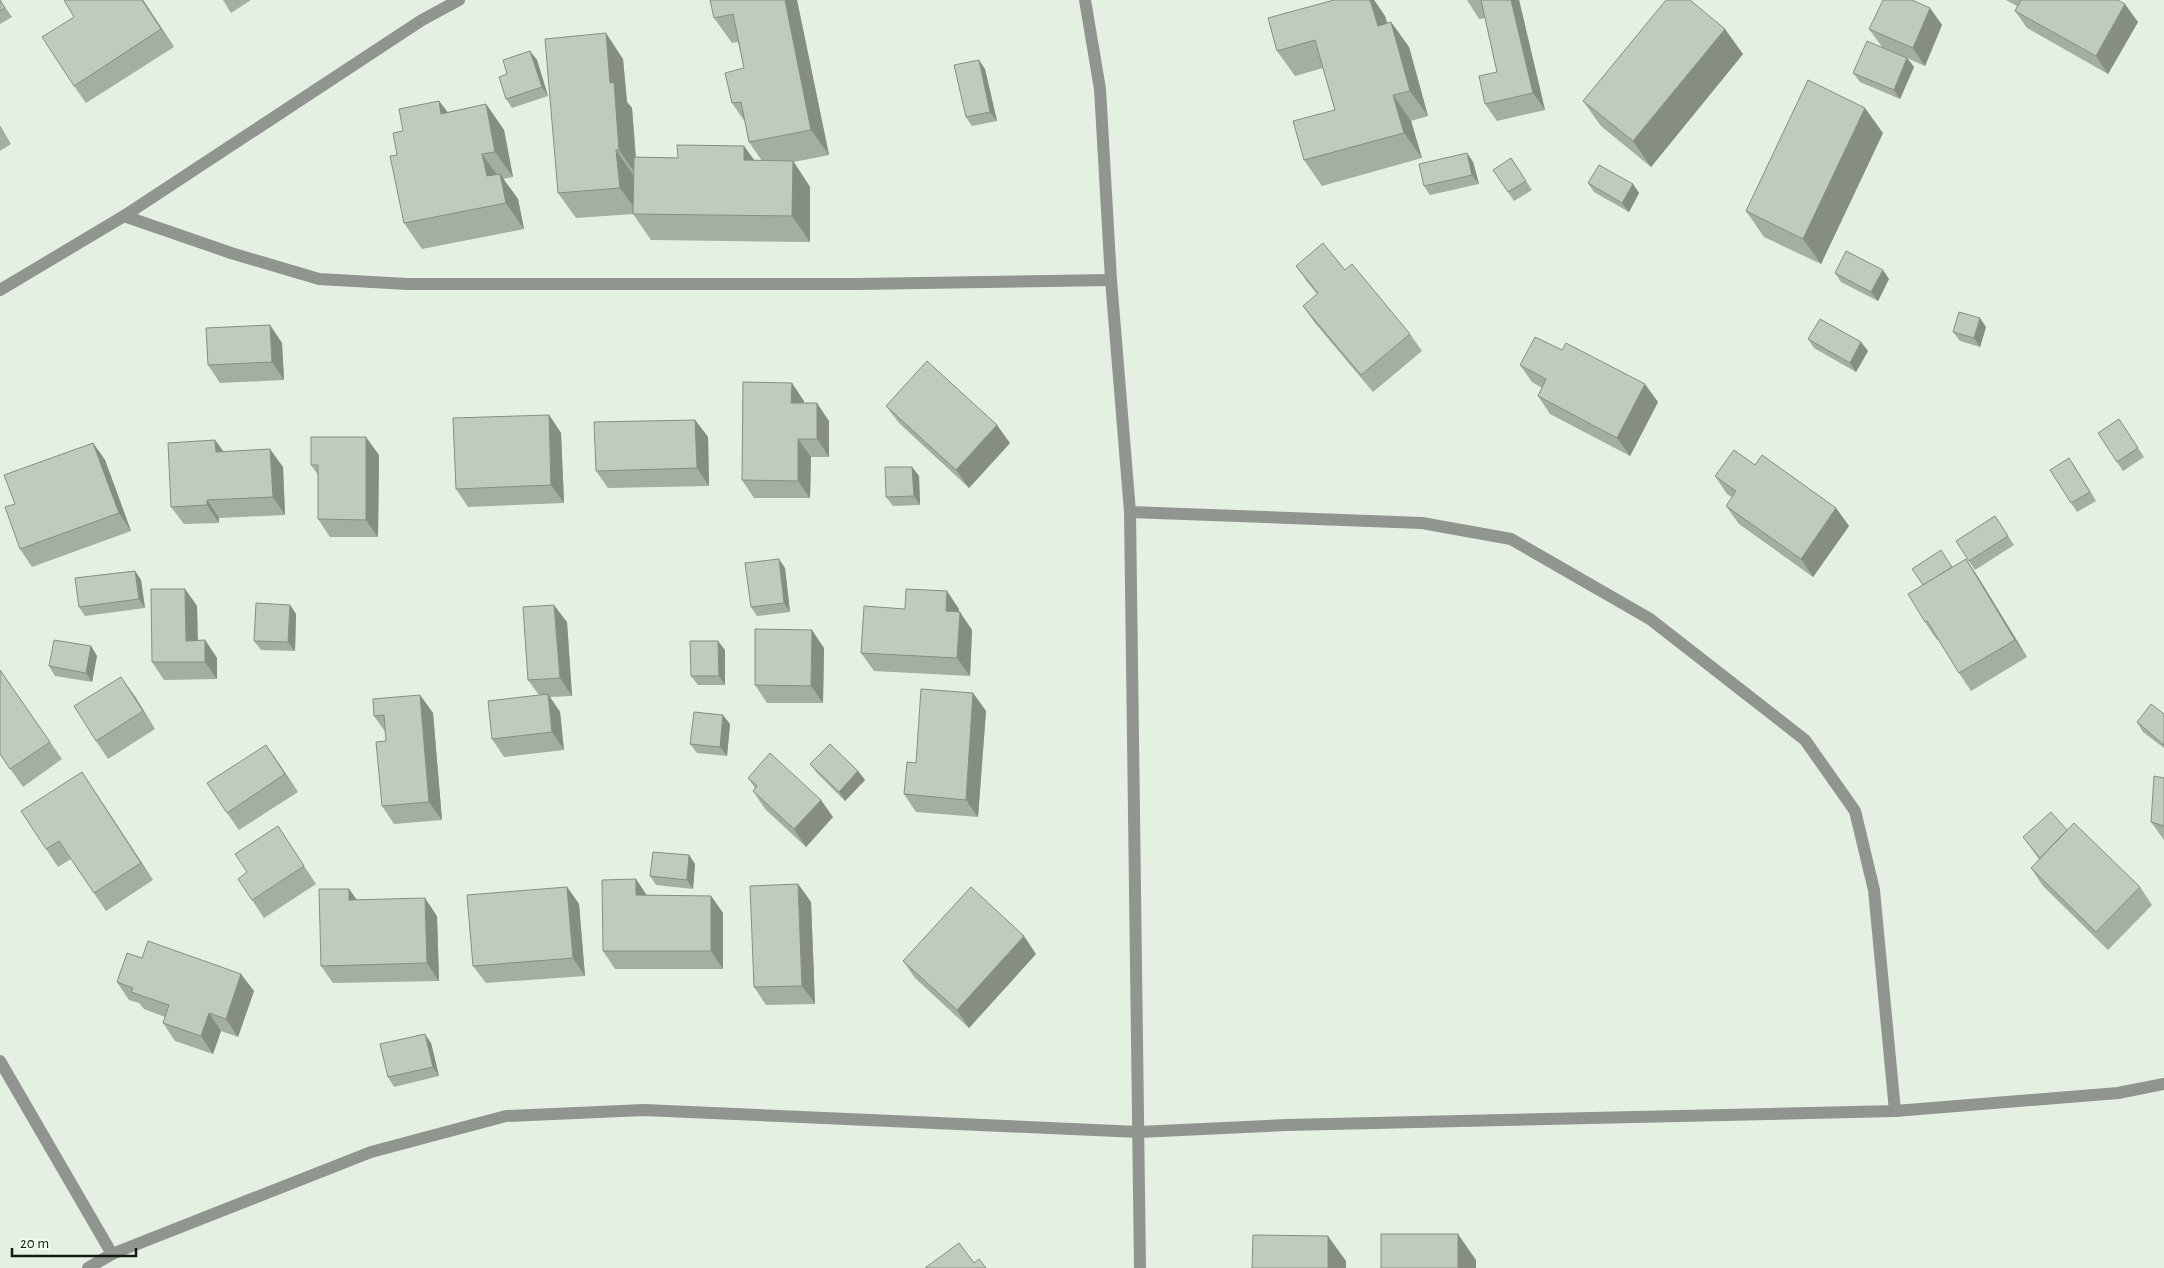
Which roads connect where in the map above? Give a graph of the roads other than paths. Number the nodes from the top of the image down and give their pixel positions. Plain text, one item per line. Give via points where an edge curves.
1 (459, 0) edge
2 (1085, 0) edge
3 (124, 216) junction
4 (1111, 280) junction
5 (0, 290) edge
6 (1130, 512) junction
7 (0, 1061) edge
8 (2164, 1084) edge
9 (1895, 1111) junction
10 (1139, 1132) junction
11 (112, 1254) junction
12 (88, 1268) edge
13 (1140, 1268) edge

1 - 3 street via 414,26
2 - 4 street via 1100,88
3 - 4 street via 319,279 407,284 857,284
3 - 5 street
4 - 6 street
6 - 9 street via 1422,522 1511,539 1650,619 1806,740 1855,811 1874,890
6 - 10 street
7 - 11 street
8 - 9 street via 2118,1093
9 - 10 street via 1287,1125
10 - 11 street via 644,1110 506,1116 371,1152
10 - 13 street
11 - 12 street

